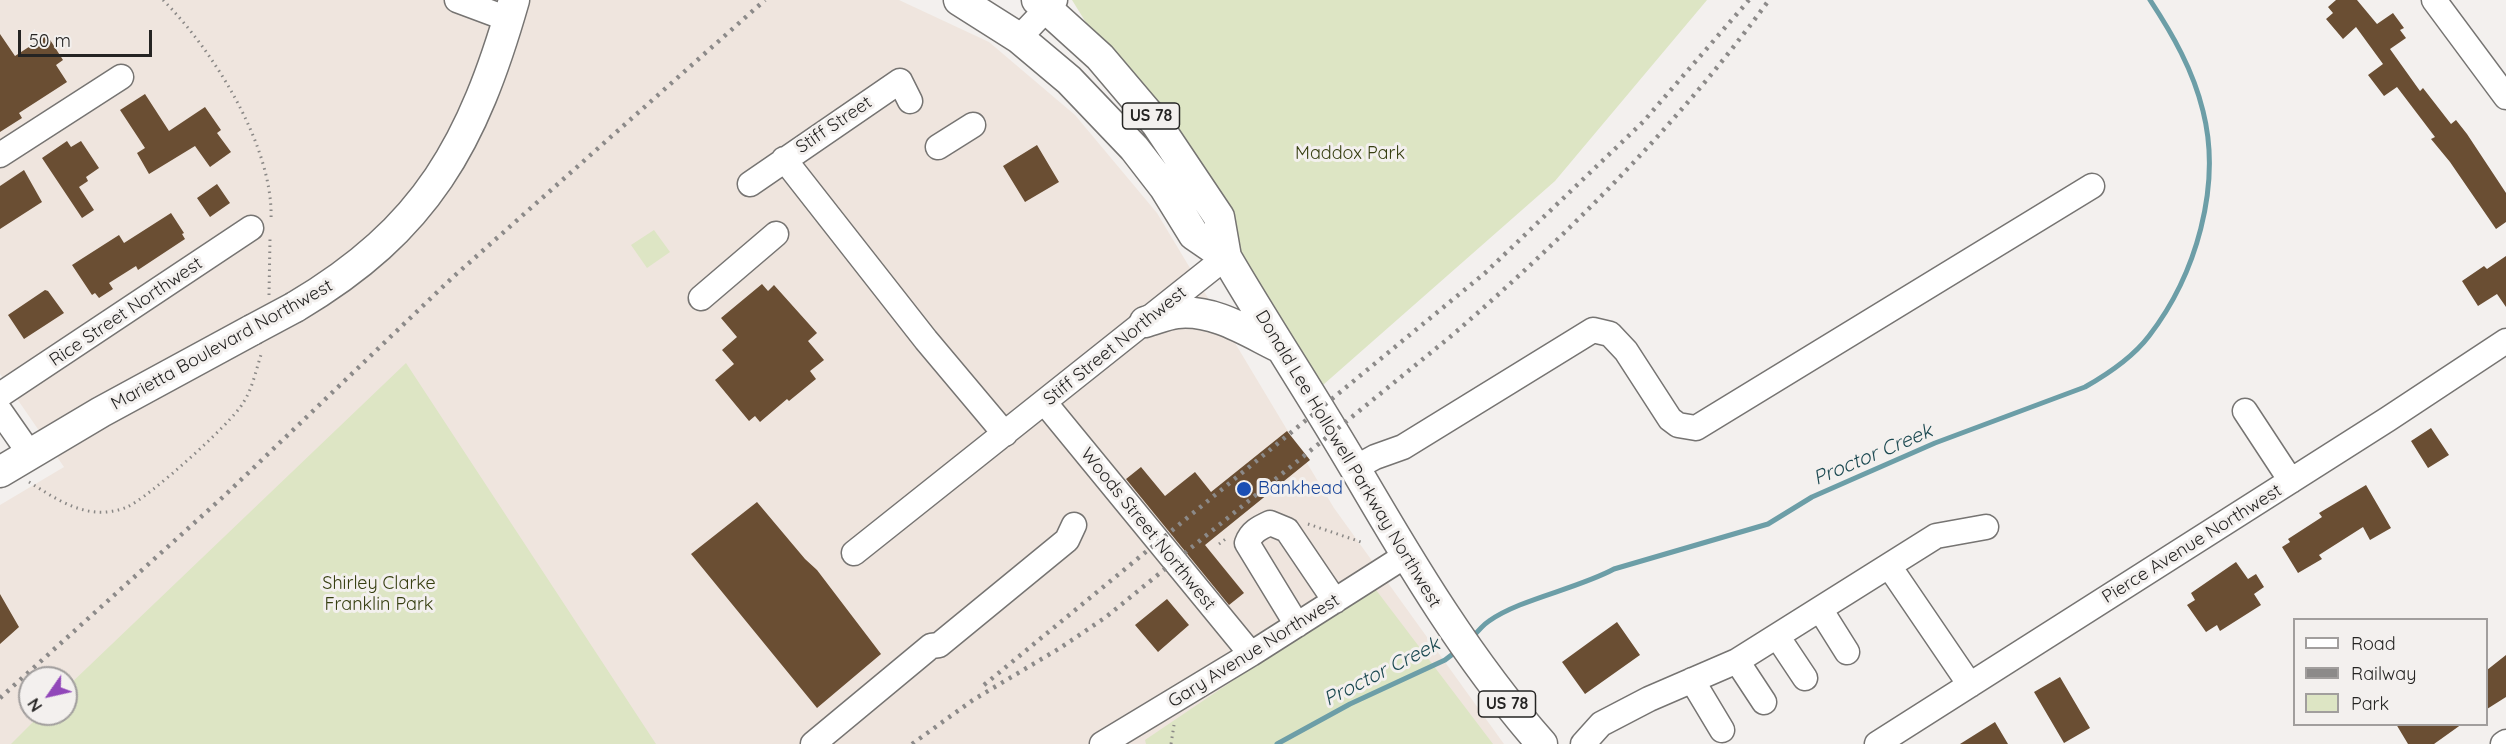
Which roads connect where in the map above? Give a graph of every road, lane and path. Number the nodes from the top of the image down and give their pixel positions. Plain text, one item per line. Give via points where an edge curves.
1 (163, 0) edge
2 (457, 0) edge
3 (959, 0) edge
4 (2434, 0) edge
5 (1046, 2) edge
6 (511, 9) edge
7 (1019, 38) junction
8 (121, 76) dead end
9 (2506, 97) edge
10 (910, 101) dead end
11 (973, 125) dead end
12 (938, 147) dead end
13 (0, 155) edge
14 (784, 159) junction
15 (750, 184) dead end
16 (2092, 186) dead end
17 (264, 229) junction
18 (776, 234) dead end
19 (1226, 257) junction
20 (701, 298) dead end
21 (282, 303) junction
22 (1145, 322) junction
23 (258, 337) junction
24 (2506, 341) edge
25 (1279, 347) junction
26 (0, 395) edge
27 (1045, 403) junction
28 (0, 411) edge
29 (2245, 411) dead end
30 (1005, 434) junction
31 (1355, 468) junction
32 (17, 469) edge
33 (2291, 481) junction
34 (1074, 525) dead end
35 (1986, 527) dead end
36 (854, 553) dead end
37 (1405, 556) junction
38 (1889, 566) junction
39 (1335, 601) junction
40 (1820, 609) junction
41 (1297, 625) junction
42 (1778, 636) junction
43 (1847, 652) dead end
44 (1251, 654) junction
45 (1737, 661) junction
46 (1805, 678) dead end
47 (1692, 680) junction
48 (1970, 685) junction
49 (1764, 702) dead end
50 (1722, 730) dead end
51 (813, 744) edge
52 (1102, 744) edge
53 (1542, 744) edge
54 (1583, 744) edge
55 (1877, 744) edge

1 - 17 path via 210,57 246,122 266,176
2 - 6 street
3 - 7 main road, Donald Lee Hollowell Parkway Northwest / US 78
4 - 9 street
5 - 7 street
5 - 19 main road, Donald Lee Hollowell Parkway Northwest / US 78 via 1156,123 1219,217
6 - 21 main road, Marietta Boulevard Northwest via 474,116 423,199 358,266
7 - 19 main road, Donald Lee Hollowell Parkway Northwest / US 78 via 1102,111 1165,188 1194,235
8 - 13 street
10 - 14 street, Stiff Street via 900,81
11 - 12 street
14 - 15 street, Stiff Street
14 - 30 street
16 - 31 street via 1696,428 1678,425 1670,419 1626,351 1610,334 1593,330 1403,447
17 - 21 path
17 - 26 street, Rice Street Northwest
18 - 20 street
19 - 22 street, Stiff Street Northwest
19 - 25 main road, Donald Lee Hollowell Parkway Northwest / US 78
21 - 23 main road, Marietta Boulevard Northwest, bridge
22 - 25 main road via 1178,313 1201,314 1227,321
22 - 27 street, Stiff Street Northwest
23 - 32 main road, Marietta Boulevard Northwest
23 - 32 path via 250,392 243,405 206,443 128,507 97,513 76,508
24 - 33 street, Pierce Avenue Northwest
25 - 31 main road, Donald Lee Hollowell Parkway Northwest / US 78
27 - 30 street, Stiff Street Northwest
27 - 44 street, Woods Street Northwest
28 - 32 street
29 - 33 street
30 - 36 street, Stiff Street Northwest
31 - 37 main road, Donald Lee Hollowell Parkway Northwest / US 78
33 - 48 street, Pierce Avenue Northwest
34 - 51 street via 1067,540
35 - 38 street via 1936,536
37 - 39 street, Gary Avenue Northwest
37 - 53 main road, Donald Lee Hollowell Parkway Northwest / US 78 via 1475,662
38 - 40 street
38 - 48 street
39 - 41 street, Gary Avenue Northwest
39 - 41 street via 1287,530 1270,523 1262,527 1250,535 1247,543
40 - 42 street
40 - 43 street
41 - 44 street, Gary Avenue Northwest
42 - 45 street
42 - 46 street
44 - 52 street, Gary Avenue Northwest
45 - 47 street
45 - 49 street
47 - 50 street
47 - 54 street via 1601,724
48 - 55 street, Pierce Avenue Northwest

